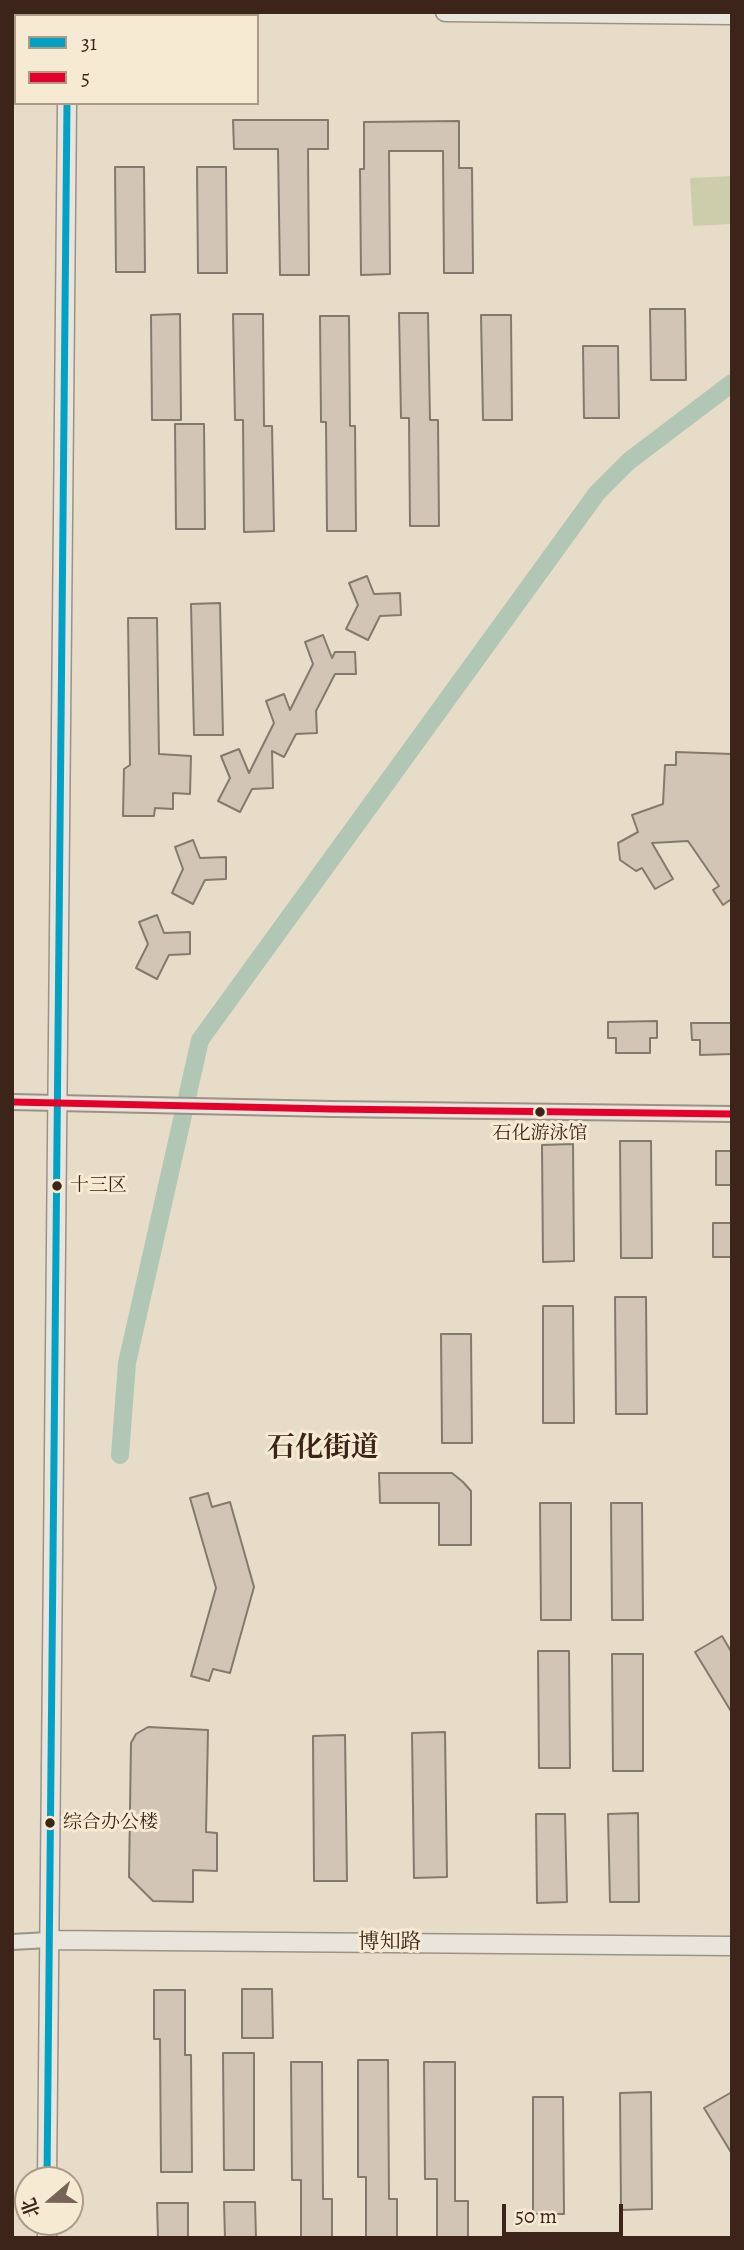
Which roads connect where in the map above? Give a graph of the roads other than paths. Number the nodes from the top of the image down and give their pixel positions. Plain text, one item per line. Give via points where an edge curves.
1 (247, 12) edge
2 (445, 12) edge
3 (163, 14) edge
4 (732, 15) edge
5 (67, 105) edge
6 (12, 1102) edge
7 (57, 1103) junction
8 (732, 1114) edge
9 (48, 1940) junction
10 (12, 1942) edge
11 (732, 1946) edge
12 (47, 2166) edge

1 - 3 street
2 - 4 street
5 - 7 street
6 - 7 street
7 - 8 street
7 - 9 street
9 - 10 street
9 - 11 street, 博知路
9 - 12 street

